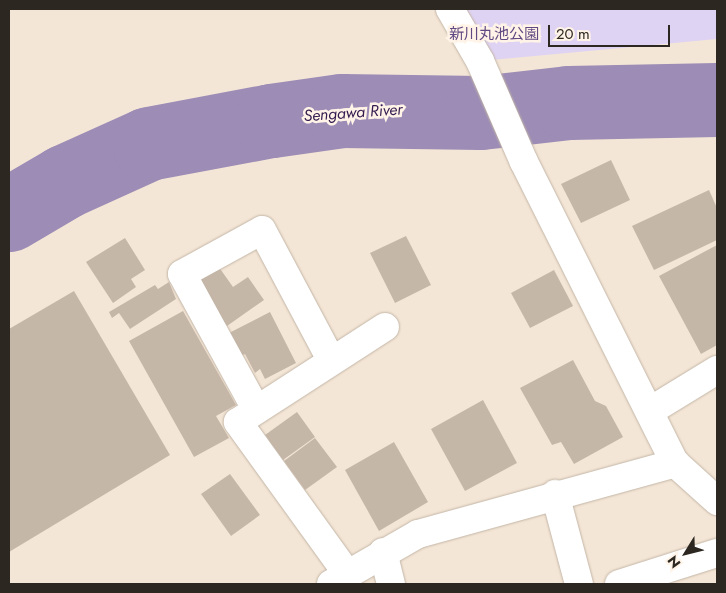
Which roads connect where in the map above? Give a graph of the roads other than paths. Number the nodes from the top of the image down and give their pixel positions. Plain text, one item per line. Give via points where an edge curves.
1 (450, 9) edge
2 (385, 328) dead end
3 (331, 360) junction
4 (717, 370) edge
5 (256, 409) junction
6 (650, 411) junction
7 (674, 463) junction
8 (555, 494) junction
9 (717, 500) edge
10 (383, 552) junction
11 (717, 553) edge
12 (339, 578) edge
13 (391, 584) edge
14 (579, 584) edge
15 (619, 584) edge

1 - 6 street via 480,61 524,162
2 - 3 street
3 - 5 street
3 - 5 street via 262,230 182,274
4 - 6 street
5 - 12 street via 238,422
6 - 7 street
7 - 8 street
7 - 9 street
8 - 10 street via 418,534
8 - 14 street
10 - 12 street
10 - 13 street
11 - 15 street

